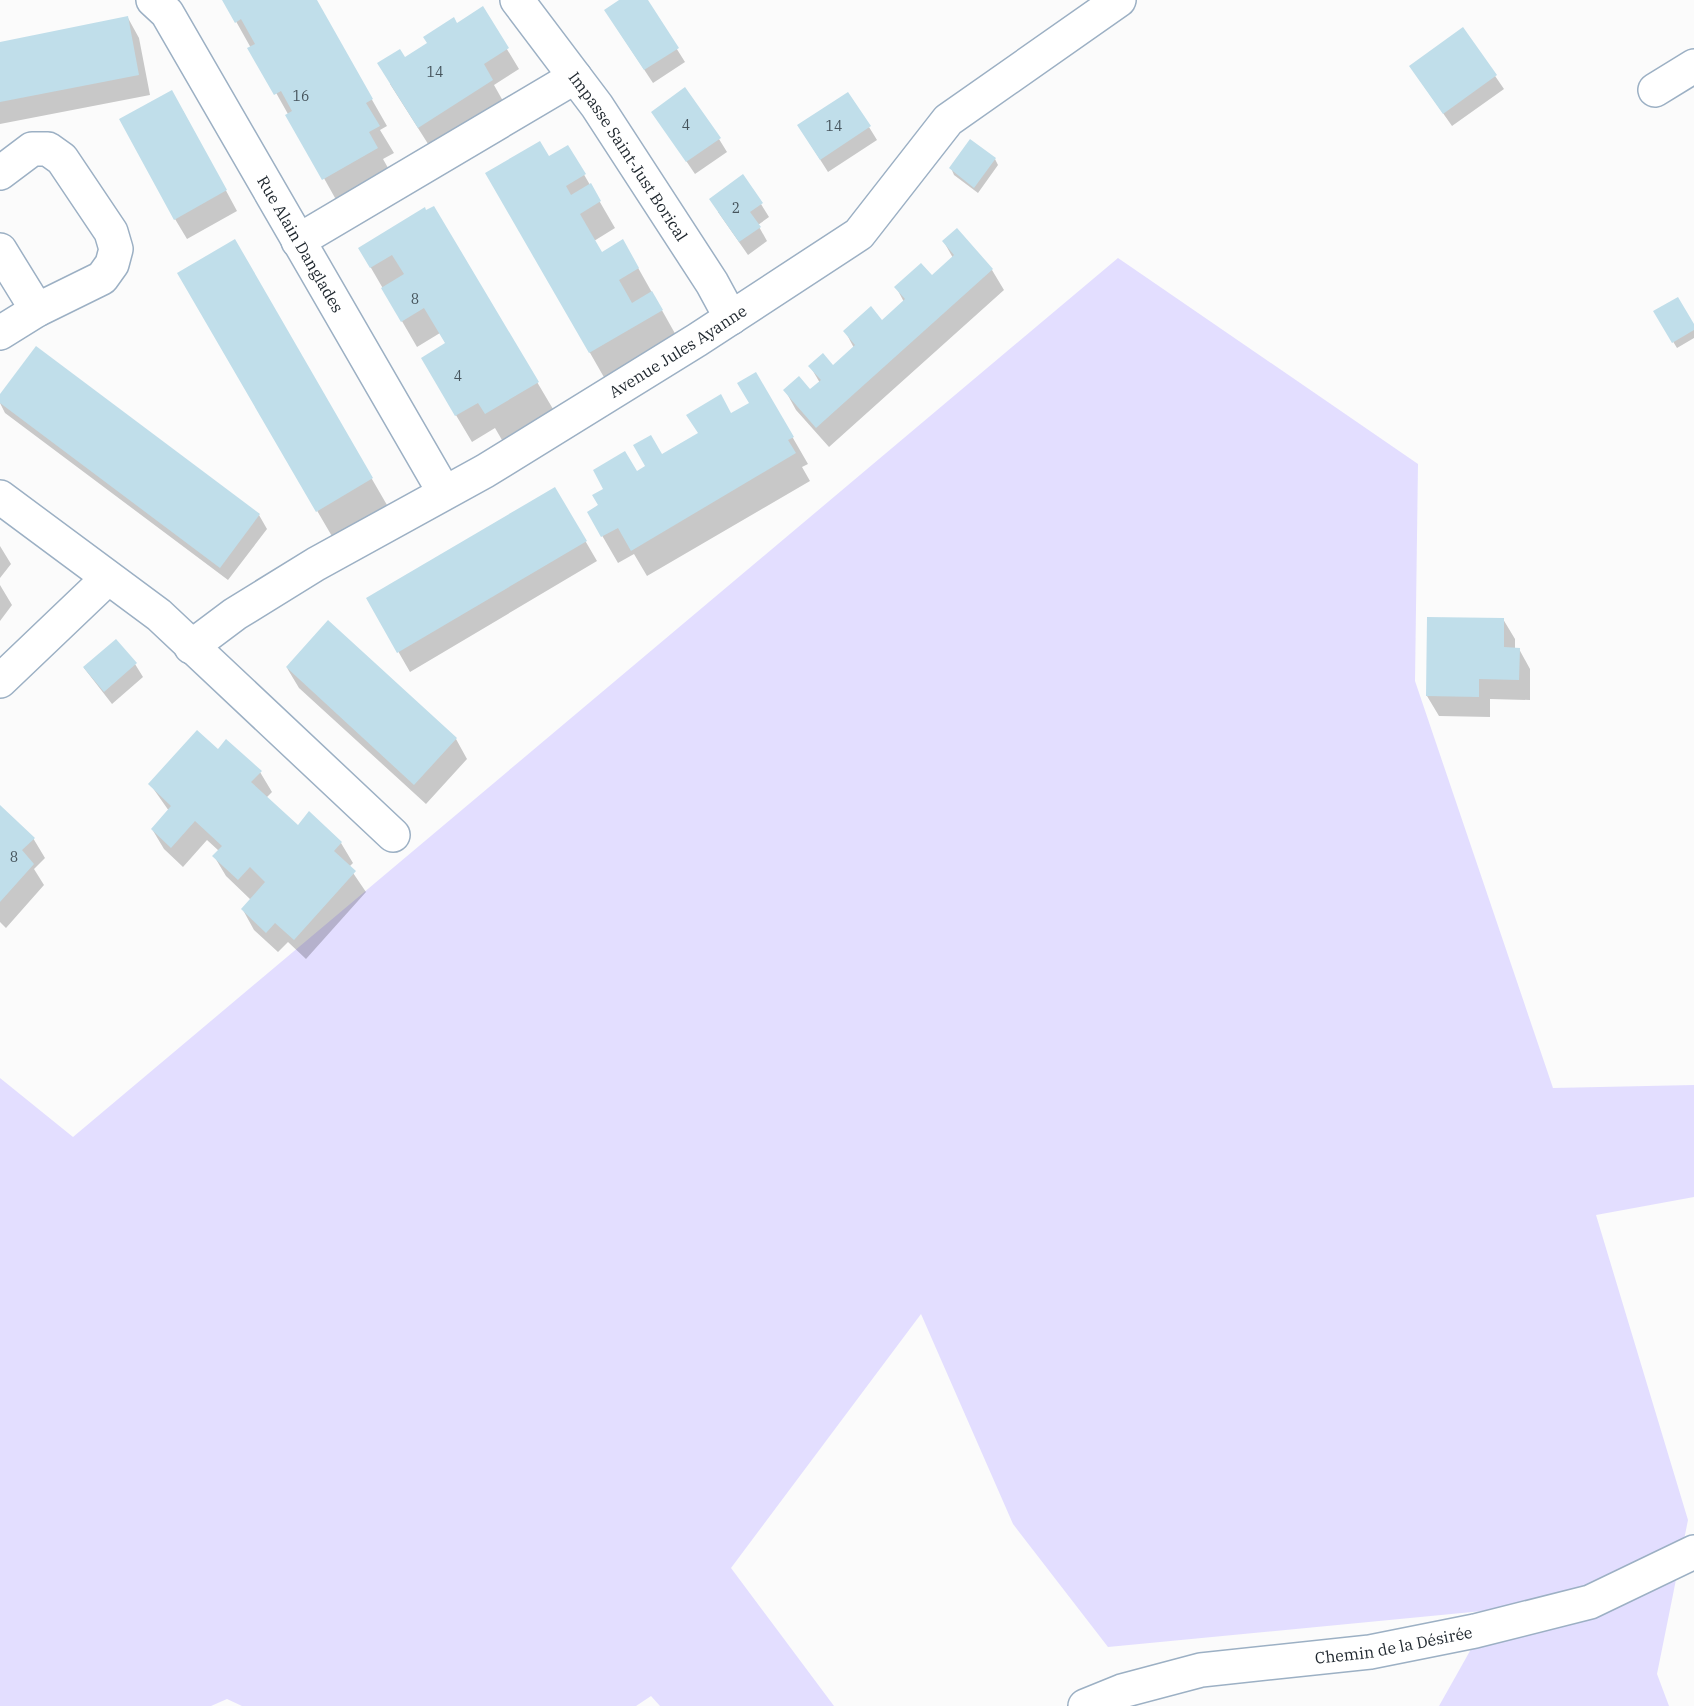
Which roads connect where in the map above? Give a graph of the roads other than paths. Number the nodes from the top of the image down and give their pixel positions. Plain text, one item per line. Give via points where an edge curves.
1 (153, 0) edge
2 (517, 0) edge
3 (1119, 0) edge
4 (1694, 66) edge
5 (575, 77) junction
6 (1655, 90) dead end
7 (0, 173) edge
8 (298, 241) junction
9 (0, 250) edge
10 (37, 310) junction
11 (731, 318) junction
12 (0, 333) edge
13 (444, 492) junction
14 (0, 497) edge
15 (108, 578) junction
16 (191, 647) junction
17 (0, 681) edge
18 (393, 835) dead end
19 (1694, 1552) edge
20 (1085, 1706) edge

1 - 8 street, Rue Alain Danglades via 167,13
2 - 5 street, Impasse Saint-Just Borical
3 - 11 street, Avenue Jules Ayanne via 948,120 859,234
4 - 6 street
5 - 8 street
5 - 11 street, Impasse Saint-Just Borical via 712,283
7 - 10 street via 33,149 48,150 62,159 111,232 116,249 102,278
8 - 13 street, Rue Alain Danglades
9 - 10 street
10 - 12 street
11 - 13 street, Avenue Jules Ayanne
13 - 16 street, Avenue Jules Ayanne via 255,601
14 - 15 street
15 - 16 street via 159,615
15 - 17 street
16 - 18 street
19 - 20 street, Chemin de la Désirée via 1590,1602 1370,1652 1201,1670 1122,1691

